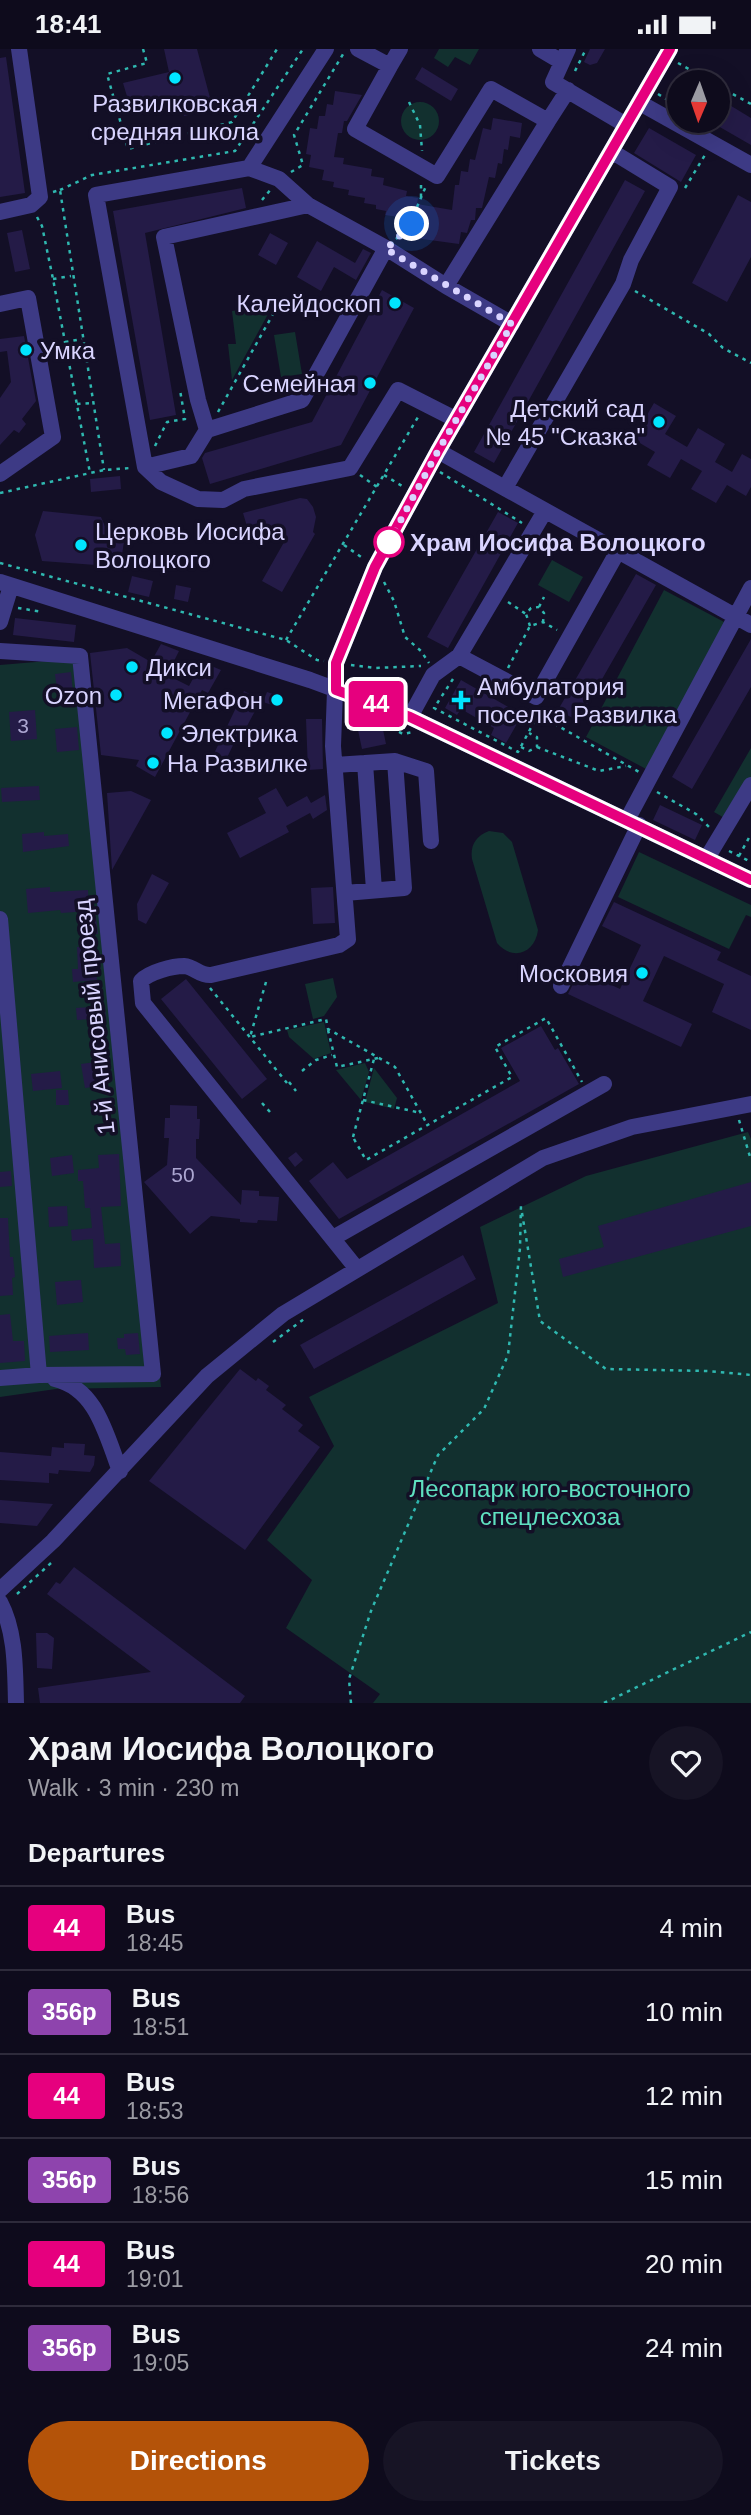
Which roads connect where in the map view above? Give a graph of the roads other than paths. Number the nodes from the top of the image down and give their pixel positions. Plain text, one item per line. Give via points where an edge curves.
1 (19, 49) edge
2 (326, 49) edge
3 (358, 49) edge
4 (400, 49) edge
5 (540, 49) edge
6 (668, 53) edge
7 (565, 56) edge
8 (390, 66) junction
9 (568, 90) junction
10 (644, 96) junction
11 (548, 121) junction
12 (626, 125) junction
13 (611, 151) junction
14 (751, 165) edge
15 (249, 168) junction
16 (308, 205) junction
17 (0, 212) edge
18 (386, 249) junction
19 (446, 286) junction
20 (0, 304) edge
21 (512, 324) junction
22 (457, 420) junction
23 (207, 430) junction
24 (438, 451) junction
25 (145, 467) junction
26 (0, 474) edge
27 (505, 488) junction
28 (545, 511) junction
29 (618, 551) junction
30 (6, 584) edge
31 (751, 588) edge
32 (734, 616) junction
33 (0, 622) edge
34 (751, 625) edge
35 (0, 651) edge
36 (460, 656) junction
37 (336, 690) junction
38 (412, 723) junction
39 (395, 761) junction
40 (365, 763) junction
41 (335, 765) junction
42 (751, 785) edge
43 (633, 823) junction
44 (431, 841) dead end
45 (707, 858) junction
46 (751, 880) edge
47 (374, 890) junction
48 (345, 893) junction
49 (0, 919) edge
50 (561, 986) dead end
51 (604, 1084) dead end
52 (743, 1105) edge
53 (333, 1238) junction
54 (357, 1269) junction
55 (39, 1375) junction
56 (0, 1378) edge
57 (120, 1471) junction
58 (0, 1590) edge
59 (1, 1604) edge
60 (16, 1703) edge

1 - 17 street via 40,197 31,205
2 - 15 street
3 - 8 street
4 - 8 street
5 - 7 street
6 - 10 street
7 - 9 street via 553,82
8 - 11 street via 355,129 437,176 491,89
9 - 11 street
9 - 12 street
10 - 12 street
10 - 14 street
11 - 19 street
12 - 13 street
13 - 21 street
13 - 27 street via 670,187 623,284
15 - 16 street via 279,179
15 - 25 street via 96,195
16 - 18 street
16 - 23 street via 164,237
18 - 19 street
18 - 23 street via 302,400
19 - 21 street
20 - 26 street via 28,298 53,437
21 - 22 street
22 - 24 street
22 - 25 street via 398,390 351,468 244,489 223,499 198,499 161,482
23 - 25 street via 191,456
24 - 27 street
24 - 37 street via 375,567 336,663
27 - 28 street
28 - 29 street
28 - 36 street
29 - 32 street
29 - 36 street via 536,697
30 - 33 street
30 - 37 street
31 - 32 street
32 - 34 street
32 - 43 street via 648,781
35 - 55 street, 1-й Анисовый проезд via 80,656 153,1374
36 - 38 street via 433,675
37 - 38 street
37 - 41 street
38 - 43 street
39 - 40 street
39 - 44 street via 426,771
39 - 47 street via 404,887
40 - 41 street
40 - 47 street
41 - 48 street
42 - 45 street
43 - 45 street
43 - 50 street
45 - 46 street
47 - 48 street
48 - 53 street via 349,934 345,943 205,975 184,966 145,976 141,986 143,1003
49 - 55 street
51 - 53 street
52 - 54 street via 632,1127 543,1158
53 - 54 street
54 - 57 street via 283,1314 206,1376
55 - 56 street
55 - 57 street via 73,1384 97,1409
57 - 58 street
59 - 60 street via 10,1625

